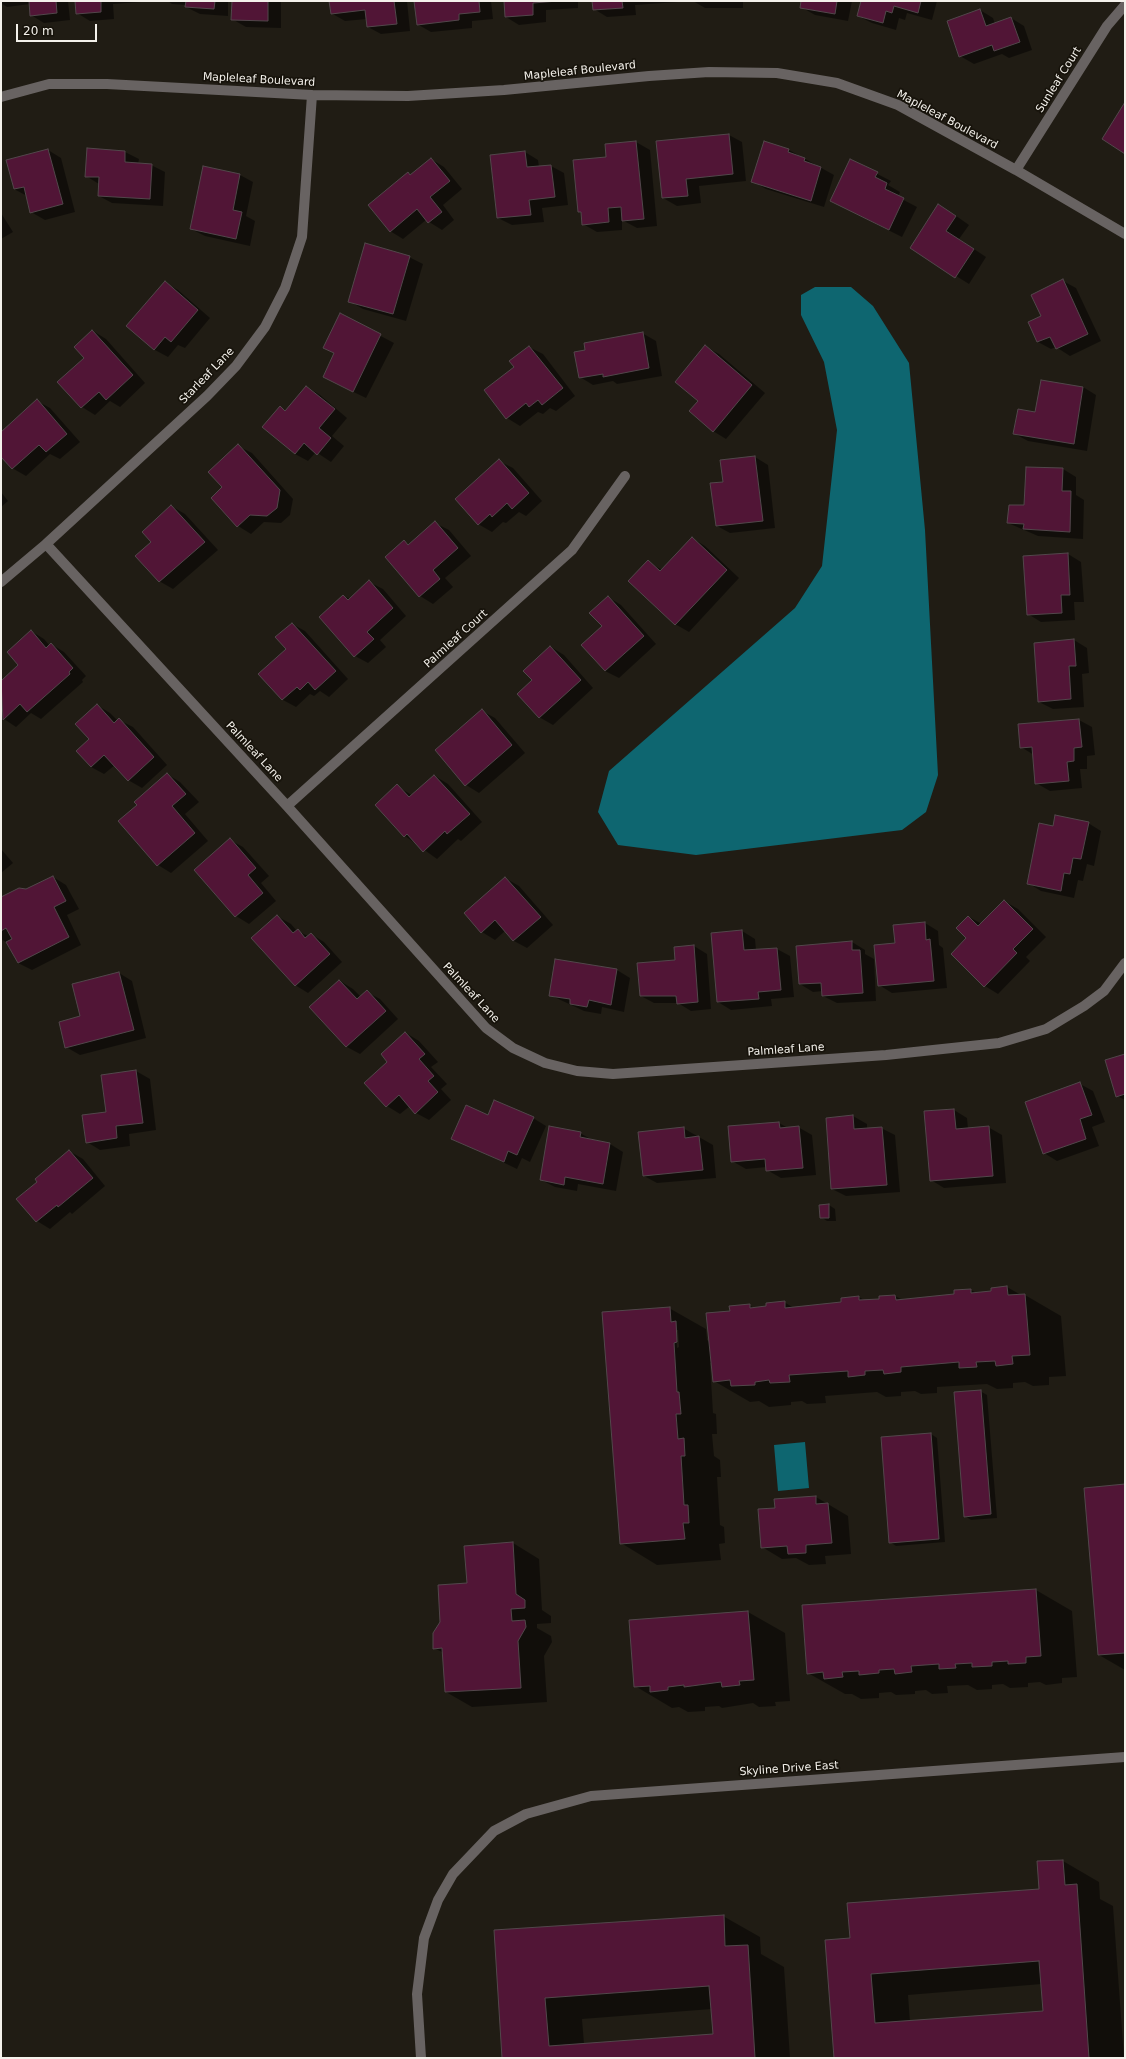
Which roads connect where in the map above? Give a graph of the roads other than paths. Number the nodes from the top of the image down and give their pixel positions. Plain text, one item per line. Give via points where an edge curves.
1 (1125, 5) edge
2 (312, 95) junction
3 (1, 97) edge
4 (1016, 170) junction
5 (1125, 234) edge
6 (625, 476) dead end
7 (46, 544) junction
8 (1, 582) edge
9 (287, 806) junction
10 (1125, 963) edge
11 (1125, 1757) edge
12 (422, 2058) edge

1 - 4 street, Sunleaf Court via 1107,26
2 - 3 street, Mapleleaf Boulevard via 107,84 50,84
2 - 4 street, Mapleleaf Boulevard via 408,96 504,90 656,75 709,72 777,73 837,83 898,105
2 - 7 street, Starleaf Lane via 302,237 285,288 265,327 236,366 207,396
4 - 5 street, Mapleleaf Boulevard
6 - 9 street, Palmleaf Court via 572,550
7 - 8 street, Starleaf Lane
7 - 9 street, Palmleaf Lane
9 - 10 street, Palmleaf Lane via 486,1028 513,1048 545,1063 577,1071 613,1074 886,1055 999,1044 1046,1029 1084,1006 1104,991
11 - 12 street, Skyline Drive East via 590,1796 526,1814 494,1832 453,1874 438,1900 424,1938 417,1994

